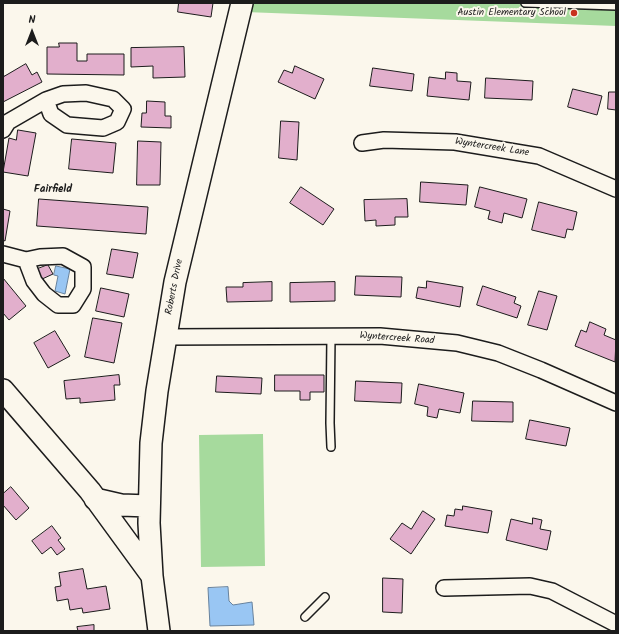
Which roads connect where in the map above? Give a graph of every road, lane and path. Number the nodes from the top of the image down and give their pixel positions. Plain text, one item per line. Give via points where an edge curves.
1 (242, 3) edge
2 (525, 3) edge
3 (616, 6) edge
4 (46, 100) dead end
5 (3, 130) edge
6 (362, 143) dead end
7 (616, 189) edge
8 (3, 254) edge
9 (26, 260) dead end
10 (166, 336) junction
11 (331, 336) junction
12 (3, 390) edge
13 (616, 403) edge
14 (331, 448) dead end
15 (95, 499) junction
16 (149, 506) junction
17 (152, 576) junction
18 (444, 588) dead end
19 (325, 597) dead end
20 (305, 616) dead end
21 (616, 624) edge
22 (159, 631) edge

1 - 10 street, Roberts Drive via 175,282
2 - 3 lane
4 - 5 street via 8,122
6 - 7 street, Wyntercreek Lane via 384,140 455,142 539,156
8 - 9 street
10 - 11 street, Wyntercreek Road
10 - 16 street, Roberts Drive via 151,443
11 - 13 street, Wyntercreek Road via 380,336 471,346 534,367
11 - 14 lane
12 - 15 street
15 - 16 street via 121,505
15 - 17 street
16 - 17 street, Roberts Drive
17 - 22 street, Roberts Drive
18 - 21 street via 530,586 552,591
19 - 20 lane

